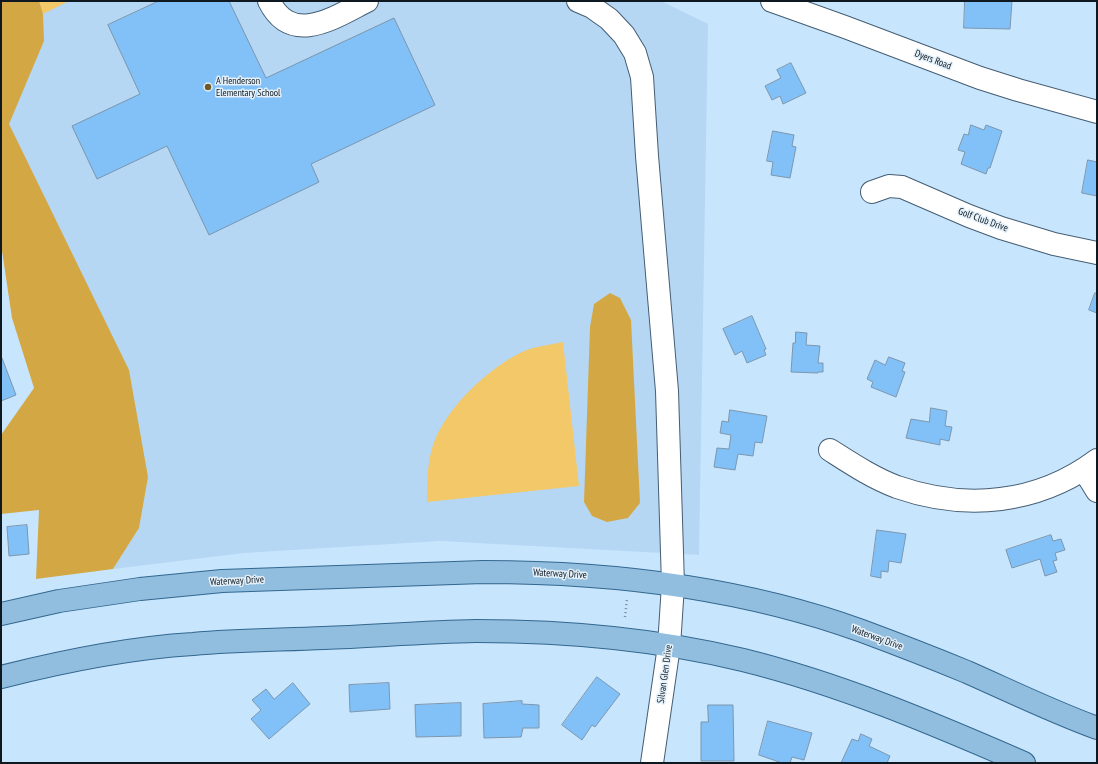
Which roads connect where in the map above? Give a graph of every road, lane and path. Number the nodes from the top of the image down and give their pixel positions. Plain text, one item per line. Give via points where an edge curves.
1 (269, 1) edge
2 (367, 1) edge
3 (578, 1) edge
4 (772, 1) edge
5 (1097, 112) edge
6 (872, 192) dead end
7 (1097, 253) edge
8 (830, 450) dead end
9 (1090, 465) edge
10 (1097, 491) edge
11 (673, 585) junction
12 (627, 597) dead end
13 (1, 614) edge
14 (625, 616) dead end
15 (669, 646) junction
16 (1, 677) edge
17 (1097, 728) edge
18 (652, 763) edge
19 (1024, 763) edge

1 - 2 street via 282,18 294,24 308,26 322,23
3 - 11 street, Silvan Glen Drive via 610,20 624,35 635,53 642,77 667,391
4 - 5 street, Dyers Road via 980,78
6 - 7 street, Golf Club Drive via 889,186 902,187 1001,228 1054,244
8 - 9 street via 865,472 896,486 929,496 963,500 997,500 1028,495 1056,484
9 - 10 street
11 - 13 main road, Waterway Drive via 599,576 526,572 222,581 140,588 59,601
11 - 15 street, Silvan Glen Drive
11 - 17 main road, Waterway Drive via 740,597 861,631
12 - 14 path
15 - 16 main road via 614,638 537,632 476,631 200,643 119,652
15 - 18 street, Silvan Glen Drive
15 - 19 main road via 741,659 807,677 879,702

